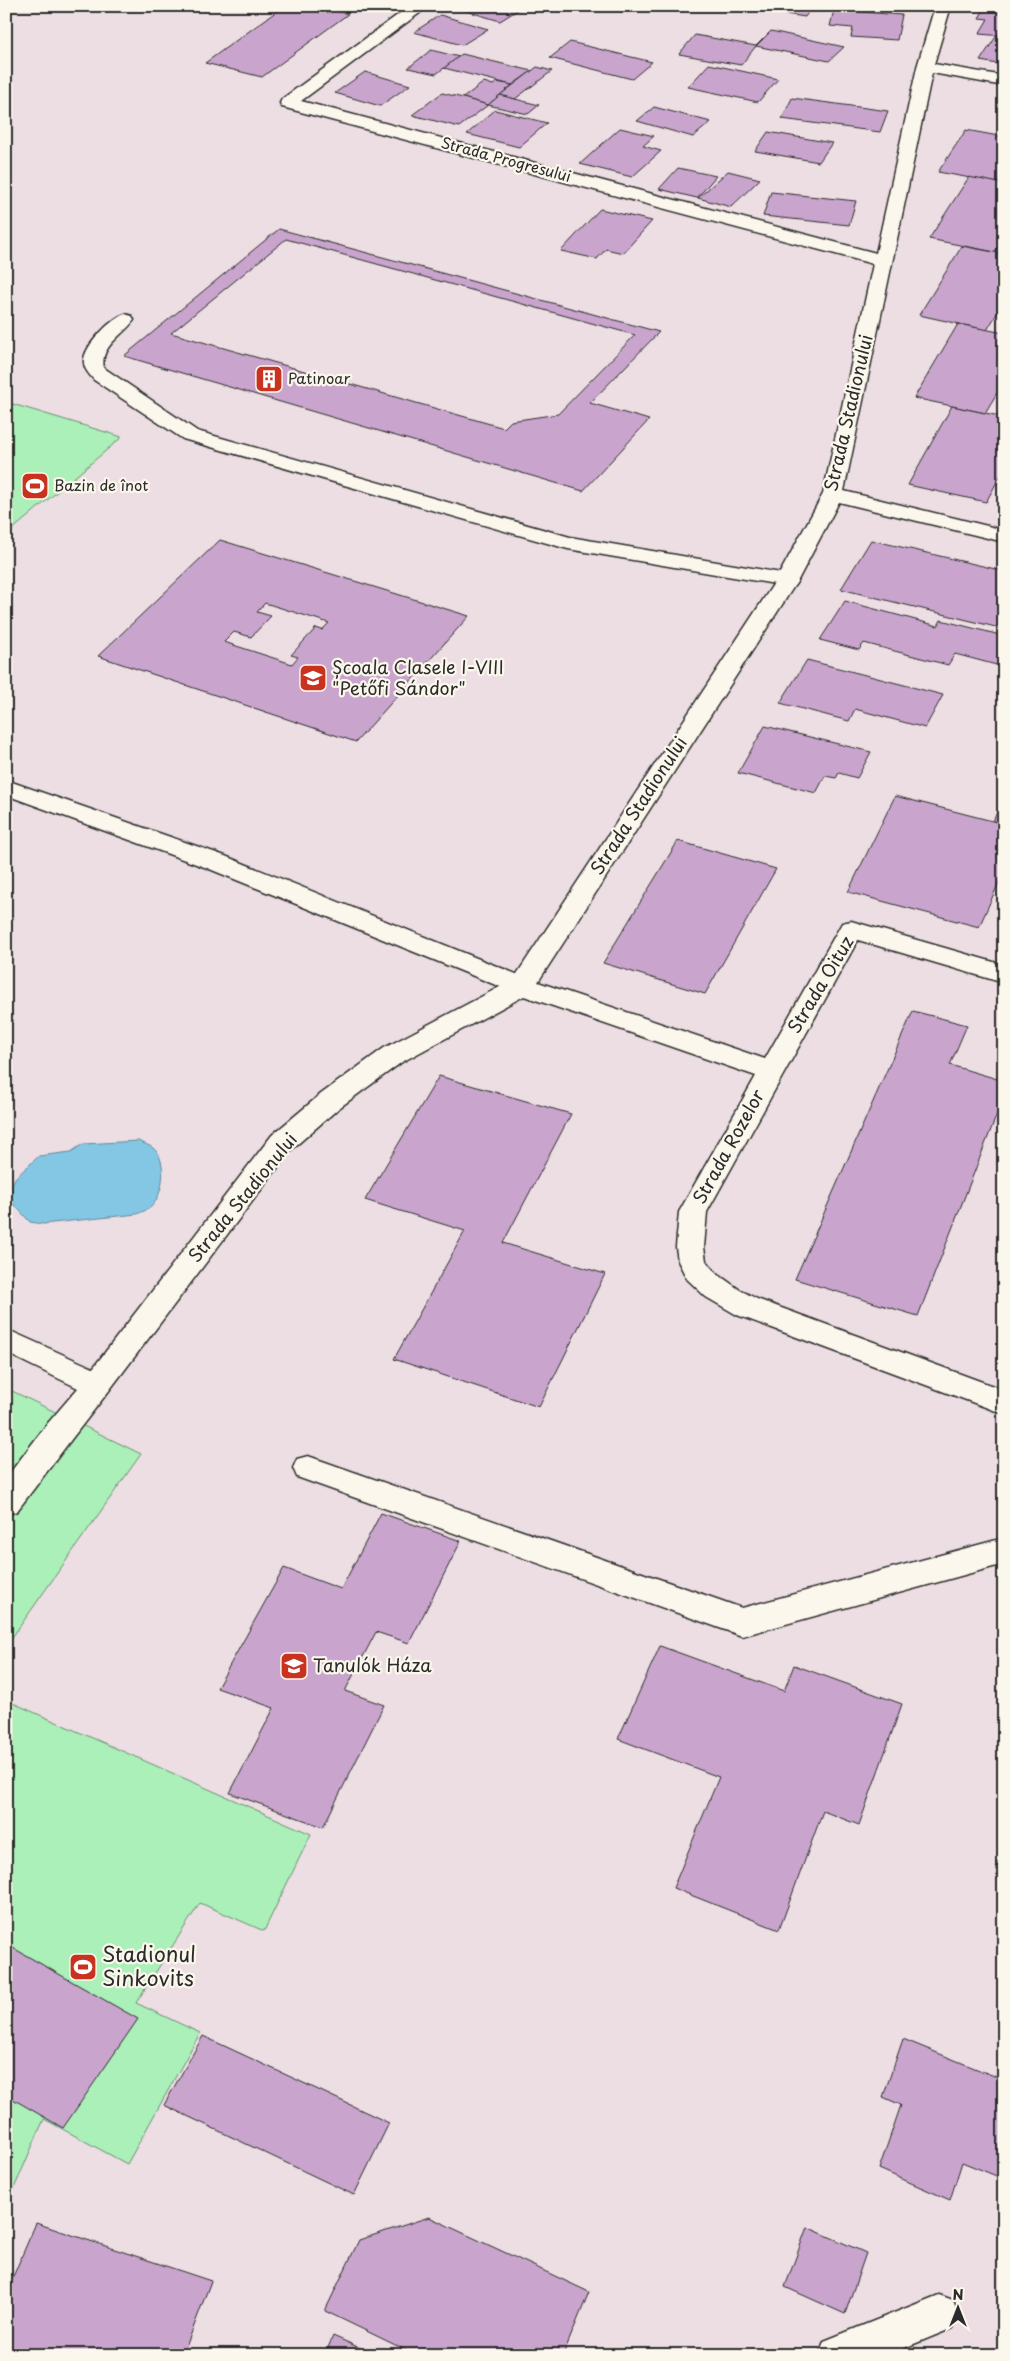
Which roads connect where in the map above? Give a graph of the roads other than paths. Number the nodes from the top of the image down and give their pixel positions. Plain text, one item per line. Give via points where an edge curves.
1 (421, 6) edge
2 (943, 6) edge
3 (925, 67) junction
4 (1004, 80) edge
5 (882, 261) junction
6 (125, 320) dead end
7 (833, 494) junction
8 (1004, 536) edge
9 (787, 580) junction
10 (6, 787) edge
11 (1004, 974) edge
12 (522, 986) junction
13 (771, 1071) junction
14 (6, 1340) edge
15 (98, 1384) junction
16 (1004, 1402) edge
17 (308, 1468) dead end
18 (6, 1502) edge
19 (1004, 1551) edge
20 (939, 2314) dead end
21 (838, 2355) edge

1 - 5 street, Strada Progresului via 288,103
2 - 3 street, Strada Stadionului
3 - 4 street
3 - 5 street, Strada Stadionului
5 - 7 street, Strada Stadionului
6 - 9 street via 100,345 93,365 101,376 190,435 568,542
7 - 8 street
7 - 9 street, Strada Stadionului
9 - 12 street, Strada Stadionului
10 - 12 street, Strada Rozelor via 216,862
11 - 13 street, Strada Oituz via 851,930
12 - 13 street, Strada Rozelor
12 - 15 street, Strada Stadionului via 393,1055 330,1101 282,1142
13 - 16 street, Strada Rozelor via 693,1212 688,1237 690,1258 699,1275 716,1291 747,1307
14 - 15 street
15 - 18 street, Strada Stadionului
17 - 19 street via 742,1622
20 - 21 street

